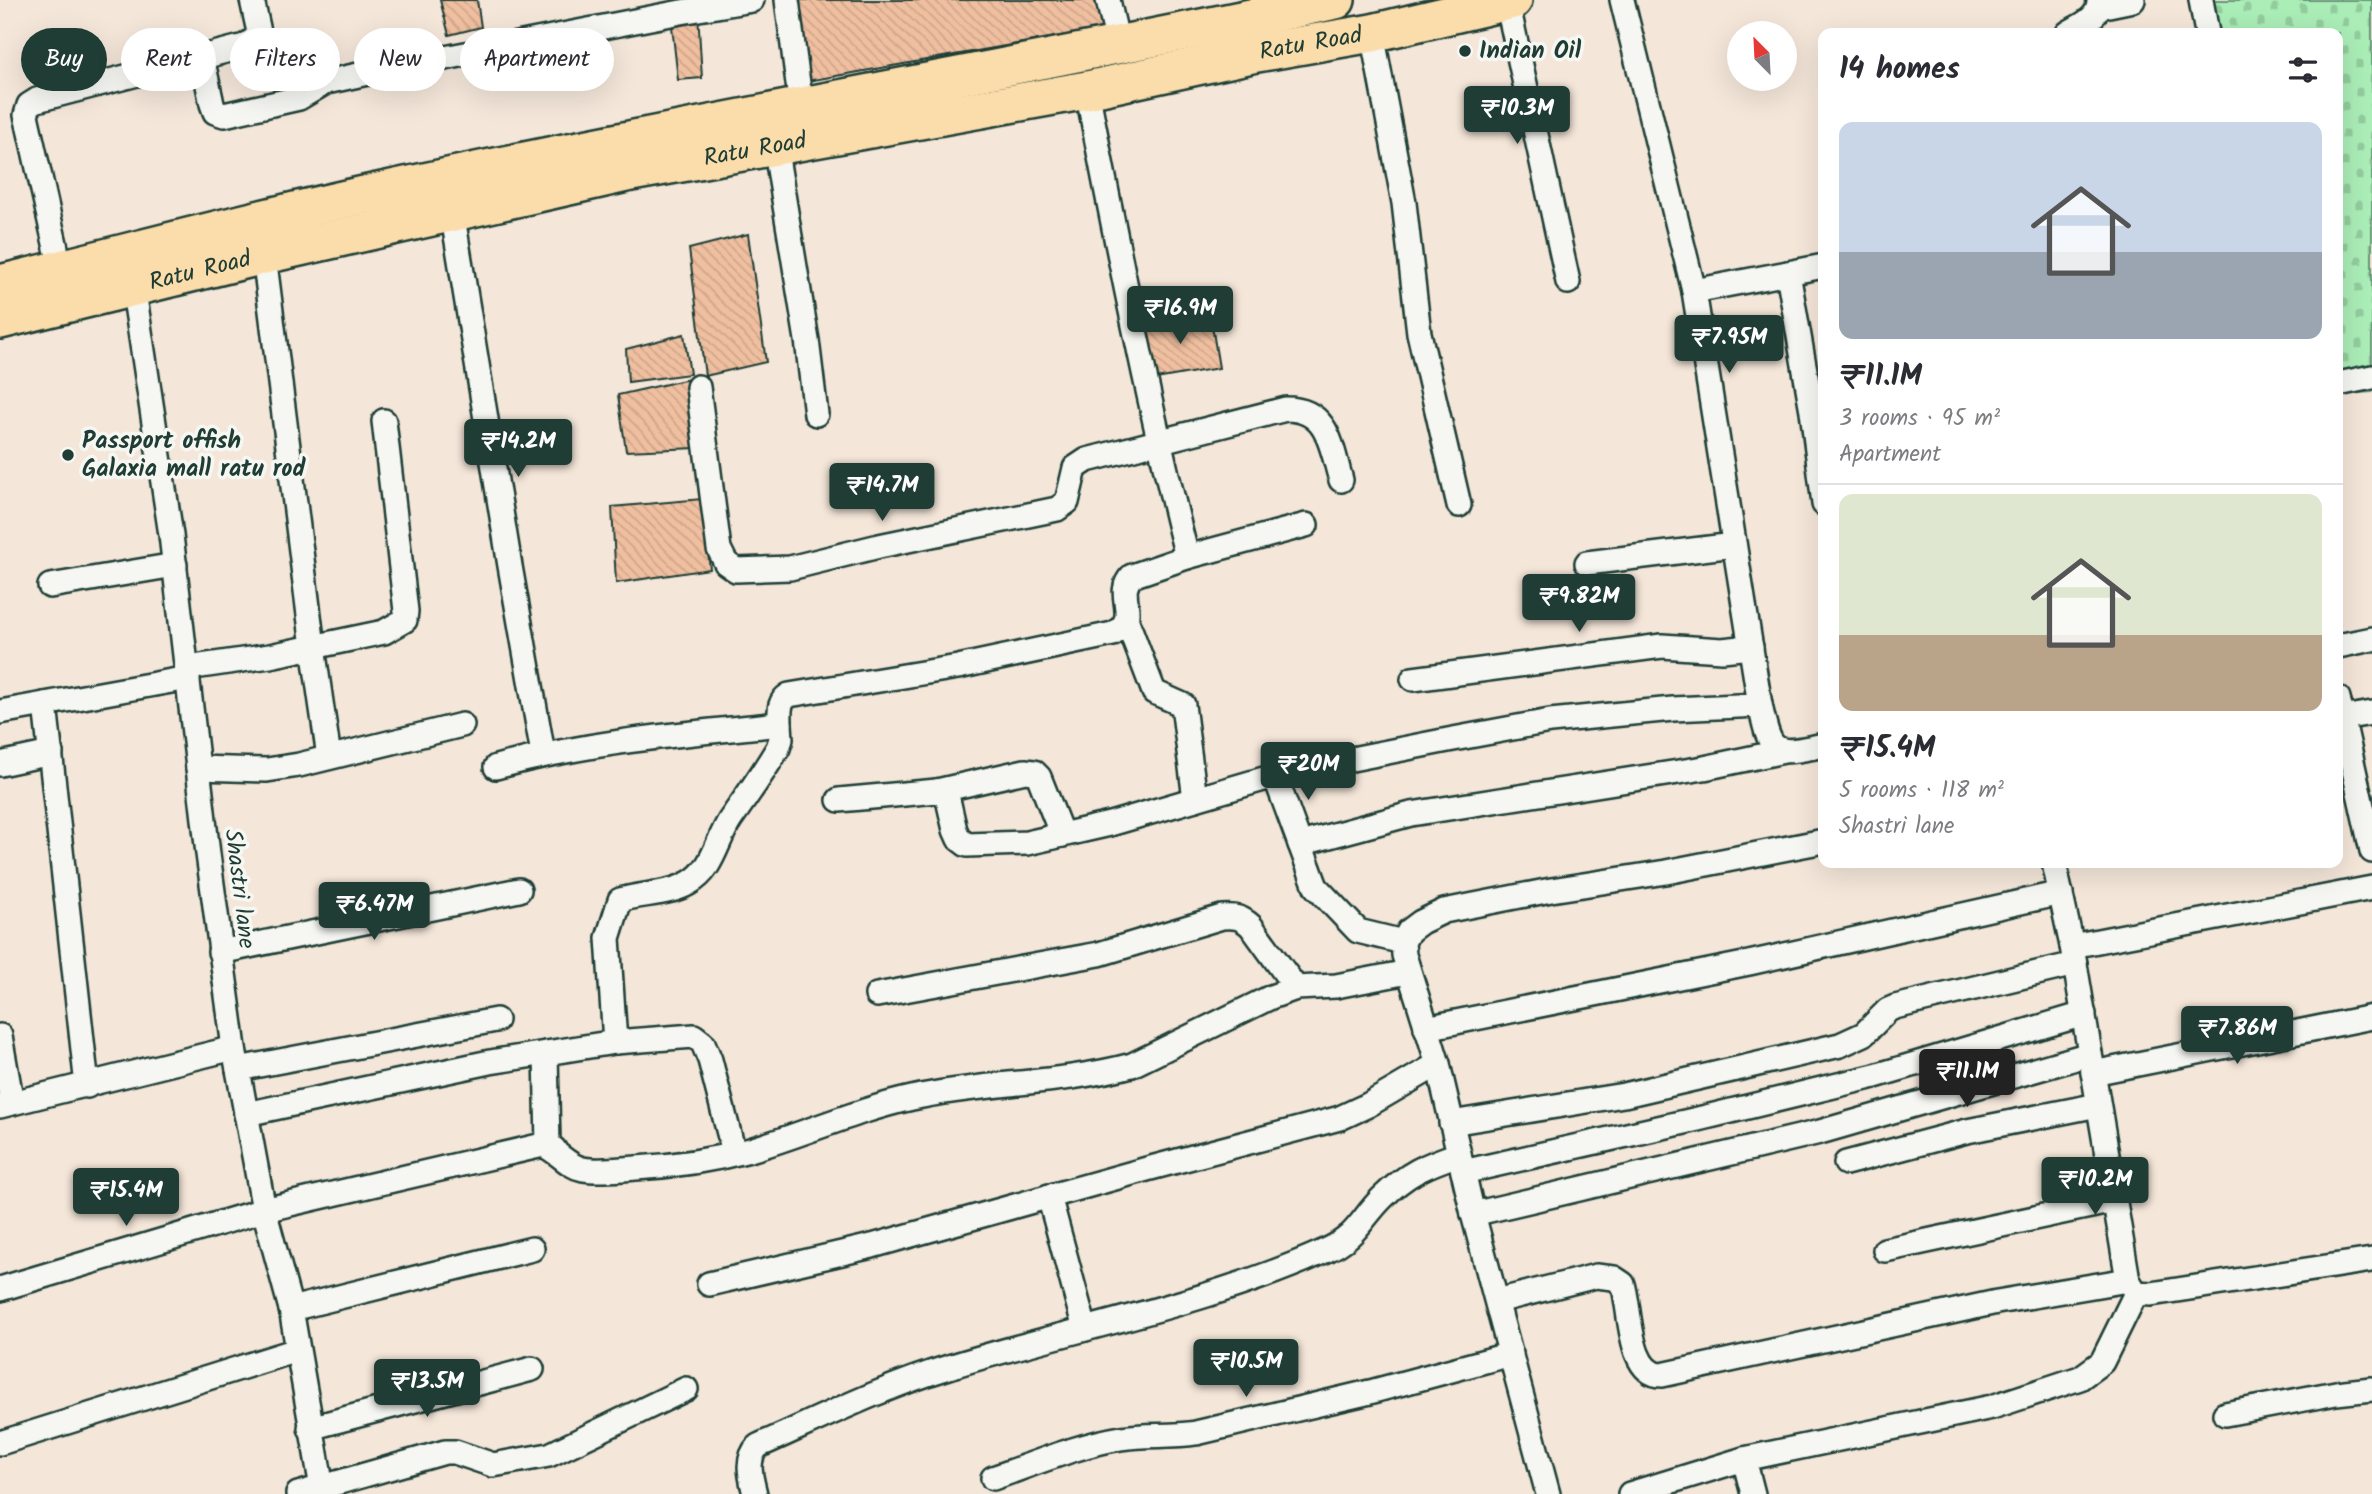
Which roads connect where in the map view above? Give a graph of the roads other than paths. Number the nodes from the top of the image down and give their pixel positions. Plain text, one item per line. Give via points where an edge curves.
1 (252, 0) edge
2 (752, 0) edge
3 (787, 0) edge
4 (1108, 0) edge
5 (1284, 0) edge
6 (1336, 0) edge
7 (1426, 0) edge
8 (1622, 0) edge
9 (2133, 0) edge
10 (2201, 0) edge
11 (1510, 1) edge
12 (2099, 3) edge
13 (2076, 28) edge
14 (2206, 28) edge
15 (1371, 33) junction
16 (1116, 35) junction
17 (216, 53) edge
18 (121, 78) edge
19 (1087, 90) junction
20 (209, 91) edge
21 (799, 91) junction
22 (775, 145) junction
23 (452, 211) junction
24 (57, 248) junction
25 (264, 255) junction
26 (0, 264) edge
27 (1818, 267) edge
28 (1788, 273) junction
29 (1568, 282) dead end
30 (0, 284) edge
31 (133, 285) junction
32 (1694, 291) junction
33 (0, 304) edge
34 (0, 320) edge
35 (2372, 377) edge
36 (2343, 383) edge
37 (698, 387) dead end
38 (816, 414) dead end
39 (384, 421) dead end
40 (1158, 443) junction
41 (1818, 458) edge
42 (1341, 480) dead end
43 (1460, 505) dead end
44 (1306, 525) dead end
45 (1734, 545) junction
46 (1187, 557) junction
47 (1587, 563) dead end
48 (175, 565) junction
49 (50, 586) dead end
50 (1127, 621) junction
51 (2372, 639) edge
52 (2343, 645) edge
53 (313, 647) junction
54 (1751, 647) junction
55 (187, 673) junction
56 (1413, 679) dead end
57 (45, 704) junction
58 (1760, 705) junction
59 (2343, 708) edge
60 (0, 712) edge
61 (2372, 713) edge
62 (2343, 716) edge
63 (780, 723) junction
64 (461, 725) dead end
65 (1818, 746) edge
66 (1784, 751) junction
67 (51, 753) junction
68 (543, 754) junction
69 (329, 757) junction
70 (0, 764) edge
71 (496, 767) dead end
72 (198, 768) junction
73 (1275, 776) junction
74 (2364, 776) edge
75 (937, 791) junction
76 (1195, 799) junction
77 (839, 800) dead end
78 (1062, 835) junction
79 (1818, 842) edge
80 (1300, 844) junction
81 (2371, 845) edge
82 (2055, 868) edge
83 (2372, 888) edge
84 (519, 890) dead end
85 (2061, 893) junction
86 (1403, 942) junction
87 (220, 952) junction
88 (2074, 955) junction
89 (1408, 972) junction
90 (1296, 988) junction
91 (877, 995) dead end
92 (2084, 1014) junction
93 (2372, 1017) edge
94 (496, 1020) dead end
95 (1426, 1028) junction
96 (0, 1039) edge
97 (615, 1042) junction
98 (546, 1053) junction
99 (236, 1059) junction
100 (2092, 1063) junction
101 (1438, 1064) junction
102 (88, 1086) junction
103 (6, 1105) edge
104 (2098, 1105) junction
105 (246, 1114) junction
106 (1451, 1123) junction
107 (554, 1149) junction
108 (734, 1153) junction
109 (1461, 1163) junction
110 (1846, 1163) dead end
111 (1049, 1196) junction
112 (2115, 1201) junction
113 (264, 1210) junction
114 (1473, 1214) junction
115 (532, 1250) dead end
116 (1885, 1250) dead end
117 (2372, 1260) edge
118 (709, 1284) dead end
119 (2132, 1286) junction
120 (0, 1289) edge
121 (1497, 1301) junction
122 (290, 1308) junction
123 (1085, 1329) junction
124 (297, 1350) junction
125 (1511, 1354) junction
126 (532, 1369) dead end
127 (686, 1389) dead end
128 (2372, 1389) edge
129 (2225, 1414) dead end
130 (310, 1428) junction
131 (0, 1443) edge
132 (1744, 1458) junction
133 (993, 1478) dead end
134 (323, 1491) edge
135 (298, 1494) edge
136 (755, 1494) edge
137 (1548, 1494) edge
138 (1630, 1494) edge
139 (1753, 1494) edge

1 - 17 street via 259,32 255,39
2 - 20 street via 350,76 326,82 299,98 224,115 215,112
3 - 21 street
4 - 16 street
5 - 16 main road, Ratu Road
6 - 30 main road via 383,191
7 - 33 main road via 1161,58 388,209
8 - 32 street
9 - 12 street
10 - 14 street
11 - 15 main road, Ratu Road
11 - 29 street
12 - 13 street via 2094,16
15 - 19 main road, Ratu Road
15 - 43 street via 1404,203 1419,333
16 - 21 main road, Ratu Road
18 - 24 street via 29,105 26,115
19 - 22 main road, Ratu Road
19 - 40 street
21 - 24 main road, Ratu Road via 493,152
22 - 23 main road, Ratu Road
22 - 38 street
23 - 25 main road, Ratu Road
23 - 68 street
24 - 26 main road, Ratu Road
25 - 31 main road, Ratu Road
25 - 53 street
27 - 28 street
28 - 32 street
28 - 41 street
31 - 34 main road, Ratu Road
31 - 48 street, Shastri lane
32 - 45 street
35 - 36 street
37 - 40 street via 719,549 736,570 790,568 1057,509 1068,502 1075,468 1087,460
39 - 53 street via 405,620 384,632
40 - 42 street via 1300,409 1320,422
40 - 46 street
44 - 46 street
45 - 47 street
45 - 54 street
46 - 50 street via 1126,582
48 - 49 street
48 - 55 street, Shastri lane
50 - 63 street via 1113,634 958,667 789,695 780,705
50 - 76 street via 1154,692 1183,705
51 - 52 street
53 - 55 street
53 - 69 street
54 - 56 street via 1662,646
54 - 58 street
55 - 57 street
55 - 72 street, Shastri lane
57 - 60 street
57 - 67 street
58 - 66 street via 1768,740
58 - 73 street via 1550,721
59 - 61 street
62 - 74 street
63 - 68 street
63 - 97 street via 778,748 701,875 673,890 620,900 608,938
64 - 69 street
65 - 66 street
66 - 80 street via 1411,814
67 - 70 street
67 - 102 street
68 - 71 street
69 - 72 street via 267,769
72 - 87 street, Shastri lane
73 - 76 street
73 - 80 street
74 - 81 street
75 - 77 street
75 - 78 street via 947,795 955,830 967,845 1027,843
75 - 78 street via 1034,772
76 - 78 street
79 - 86 street via 1444,911 1409,931
80 - 86 street via 1316,887 1358,930
82 - 85 street
83 - 88 street
84 - 87 street
85 - 88 street
85 - 95 street via 1749,963
86 - 89 street
87 - 99 street, Shastri lane
88 - 92 street
88 - 106 street via 1895,1007 1864,1034 1840,1045 1624,1095
89 - 90 street via 1336,986
89 - 95 street
90 - 91 street via 1251,926 1236,916 1099,954
90 - 108 street via 1132,1065 911,1098
92 - 100 street
92 - 109 street via 1875,1076 1698,1119
93 - 100 street
94 - 99 street
95 - 101 street
96 - 103 street
97 - 98 street
97 - 108 street via 681,1035 704,1042
98 - 105 street
98 - 107 street via 548,1145
99 - 102 street
99 - 105 street, Shastri lane
100 - 104 street
100 - 114 street
101 - 106 street
101 - 111 street via 1340,1118
102 - 103 street
104 - 110 street via 1967,1131
104 - 112 street
105 - 113 street, Shastri lane
106 - 109 street
107 - 108 street via 570,1164 601,1170 664,1167
107 - 113 street via 543,1145
109 - 114 street
109 - 123 street via 1414,1171 1384,1196 1354,1234 1328,1250 1188,1300
111 - 118 street via 872,1246
111 - 123 street
112 - 116 street
112 - 119 street
113 - 120 street
113 - 122 street, Shastri lane
114 - 121 street
115 - 122 street
117 - 119 street via 2151,1294
119 - 121 street via 1997,1302 1653,1375 1636,1352 1623,1284 1614,1278 1596,1276
119 - 132 street via 2102,1362 2080,1378 1992,1407
121 - 125 street
122 - 124 street, Shastri lane
123 - 136 street via 948,1367 873,1394 758,1446 749,1466
124 - 130 street, Shastri lane
124 - 131 street
125 - 133 street via 1196,1433 1098,1443
125 - 137 street
126 - 130 street
127 - 134 street via 548,1455 493,1465 455,1451 445,1452
128 - 129 street
130 - 134 street, Shastri lane
132 - 138 street
132 - 139 street
134 - 135 street

